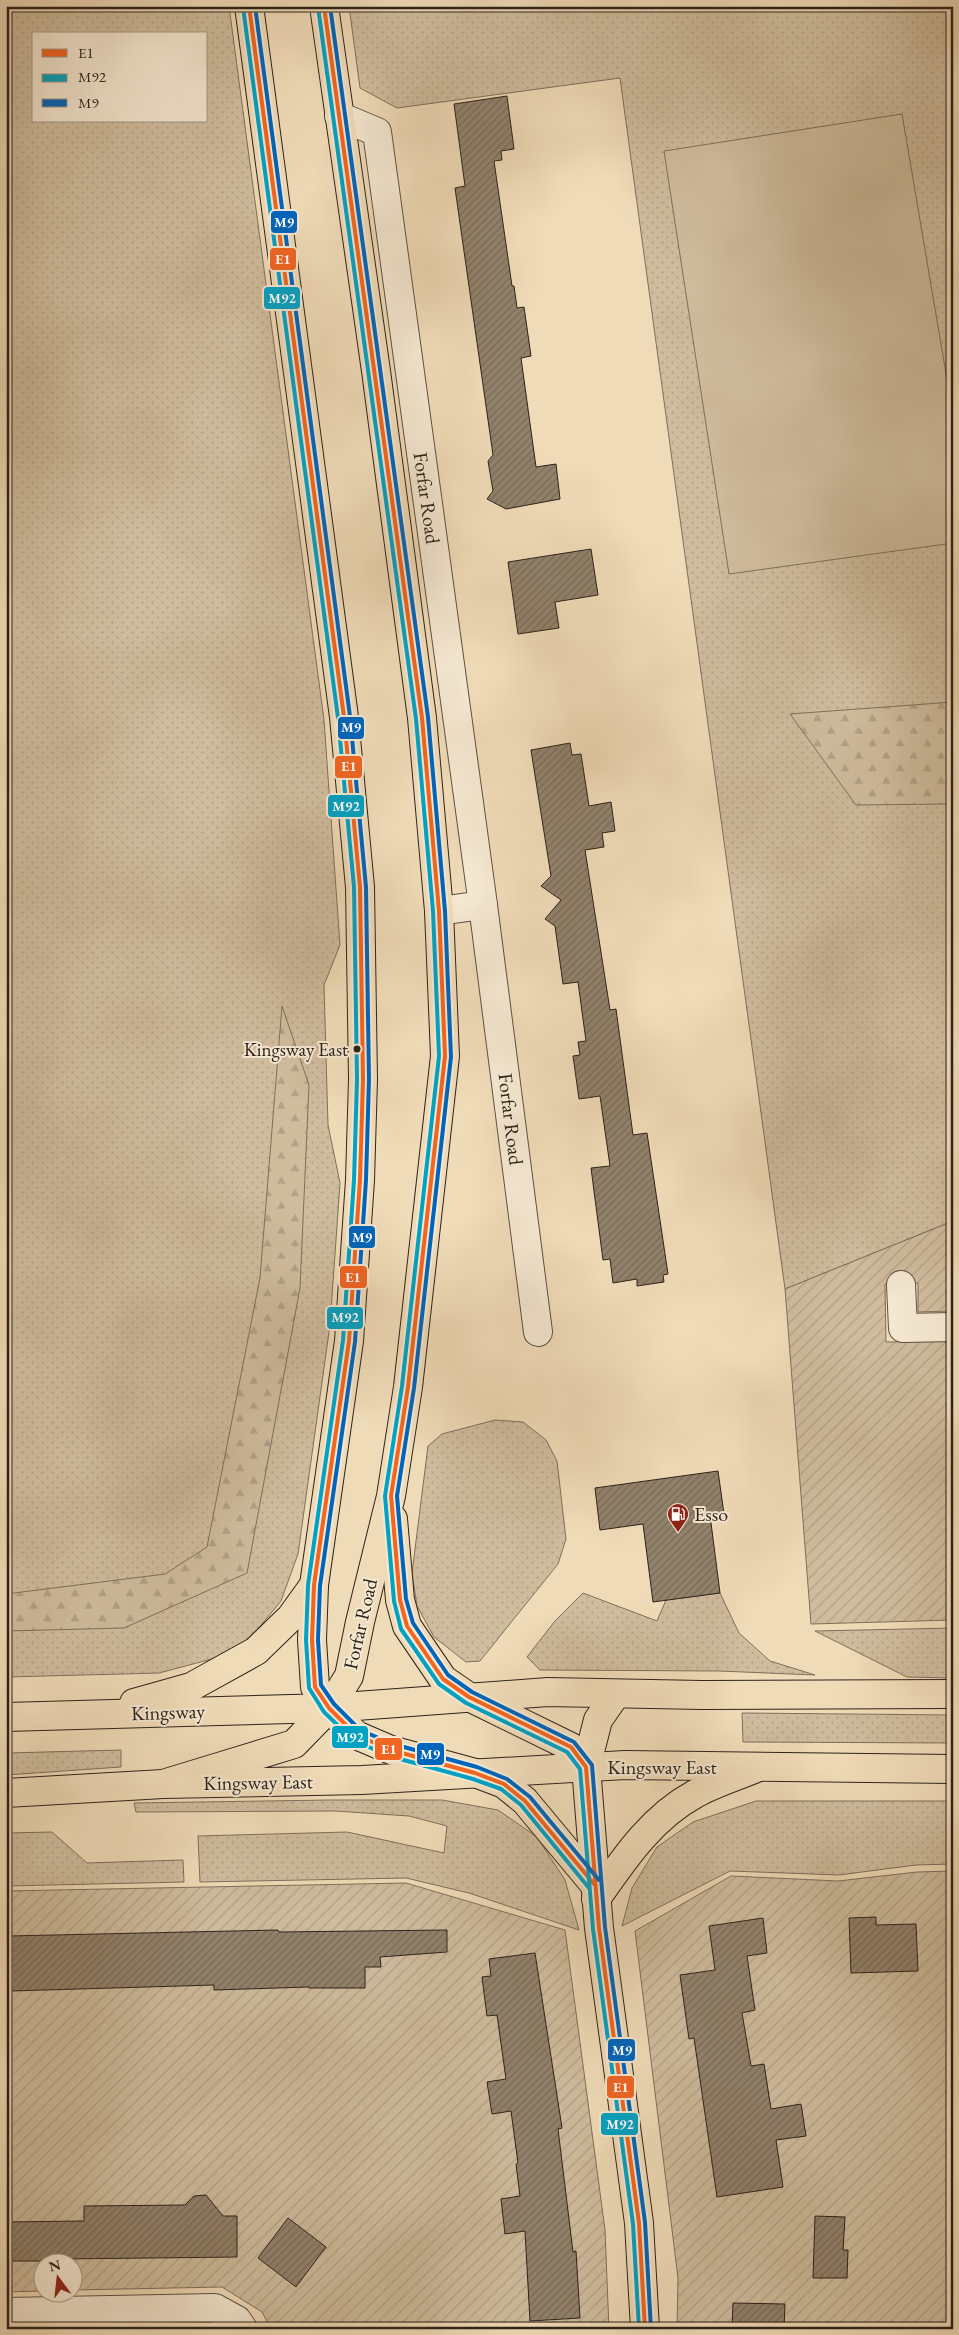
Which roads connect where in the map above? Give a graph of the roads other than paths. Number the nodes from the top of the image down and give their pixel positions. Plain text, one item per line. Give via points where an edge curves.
1 (249, 6) edge
2 (324, 6) edge
3 (339, 116) junction
4 (483, 905) junction
5 (439, 911) junction
6 (901, 1285) dead end
7 (953, 1327) edge
8 (538, 1332) dead end
9 (391, 1496) junction
10 (314, 1585) junction
11 (616, 1694) junction
12 (953, 1694) edge
13 (469, 1697) junction
14 (329, 1708) junction
15 (94, 1714) junction
16 (6, 1716) edge
17 (759, 1767) junction
18 (586, 1768) junction
19 (953, 1768) edge
20 (475, 1773) junction
21 (163, 1784) junction
22 (6, 1793) edge
23 (595, 1892) junction
24 (6, 2312) edge
25 (243, 2329) edge
26 (645, 2329) edge

1 - 10 main road, Forfar Road via 344,717 360,887 363,1079 360,1180 349,1341
2 - 3 main road, Forfar Road
3 - 4 street, Forfar Road via 377,132
3 - 5 main road, Forfar Road via 422,718
4 - 5 street
4 - 8 street, Forfar Road
5 - 9 main road, Forfar Road via 445,1056 408,1387
6 - 7 street via 903,1328
9 - 13 main road via 400,1600 407,1626 443,1679
9 - 14 main road, Forfar Road via 350,1676
10 - 14 main road, Forfar Road via 312,1640 315,1687
10 - 15 main road via 291,1618 256,1651 191,1687
11 - 12 main road
11 - 13 main road via 548,1692
11 - 18 main road via 598,1720
13 - 14 main road
13 - 18 main road via 572,1747
14 - 15 main road, Kingsway
14 - 20 main road, Forfar Road via 356,1735 391,1750
14 - 21 main road, Forfar Road via 294,1744
15 - 16 main road, Kingsway
17 - 18 main road, Kingsway East via 625,1765
17 - 19 main road, Kingsway East
17 - 23 main road via 695,1794 657,1820
18 - 20 main road, Kingsway East
18 - 23 main road
20 - 21 main road, Kingsway East via 362,1780
20 - 23 main road via 504,1784 525,1801
21 - 22 main road
23 - 26 main road via 639,2223
24 - 25 street via 215,2308 237,2320

